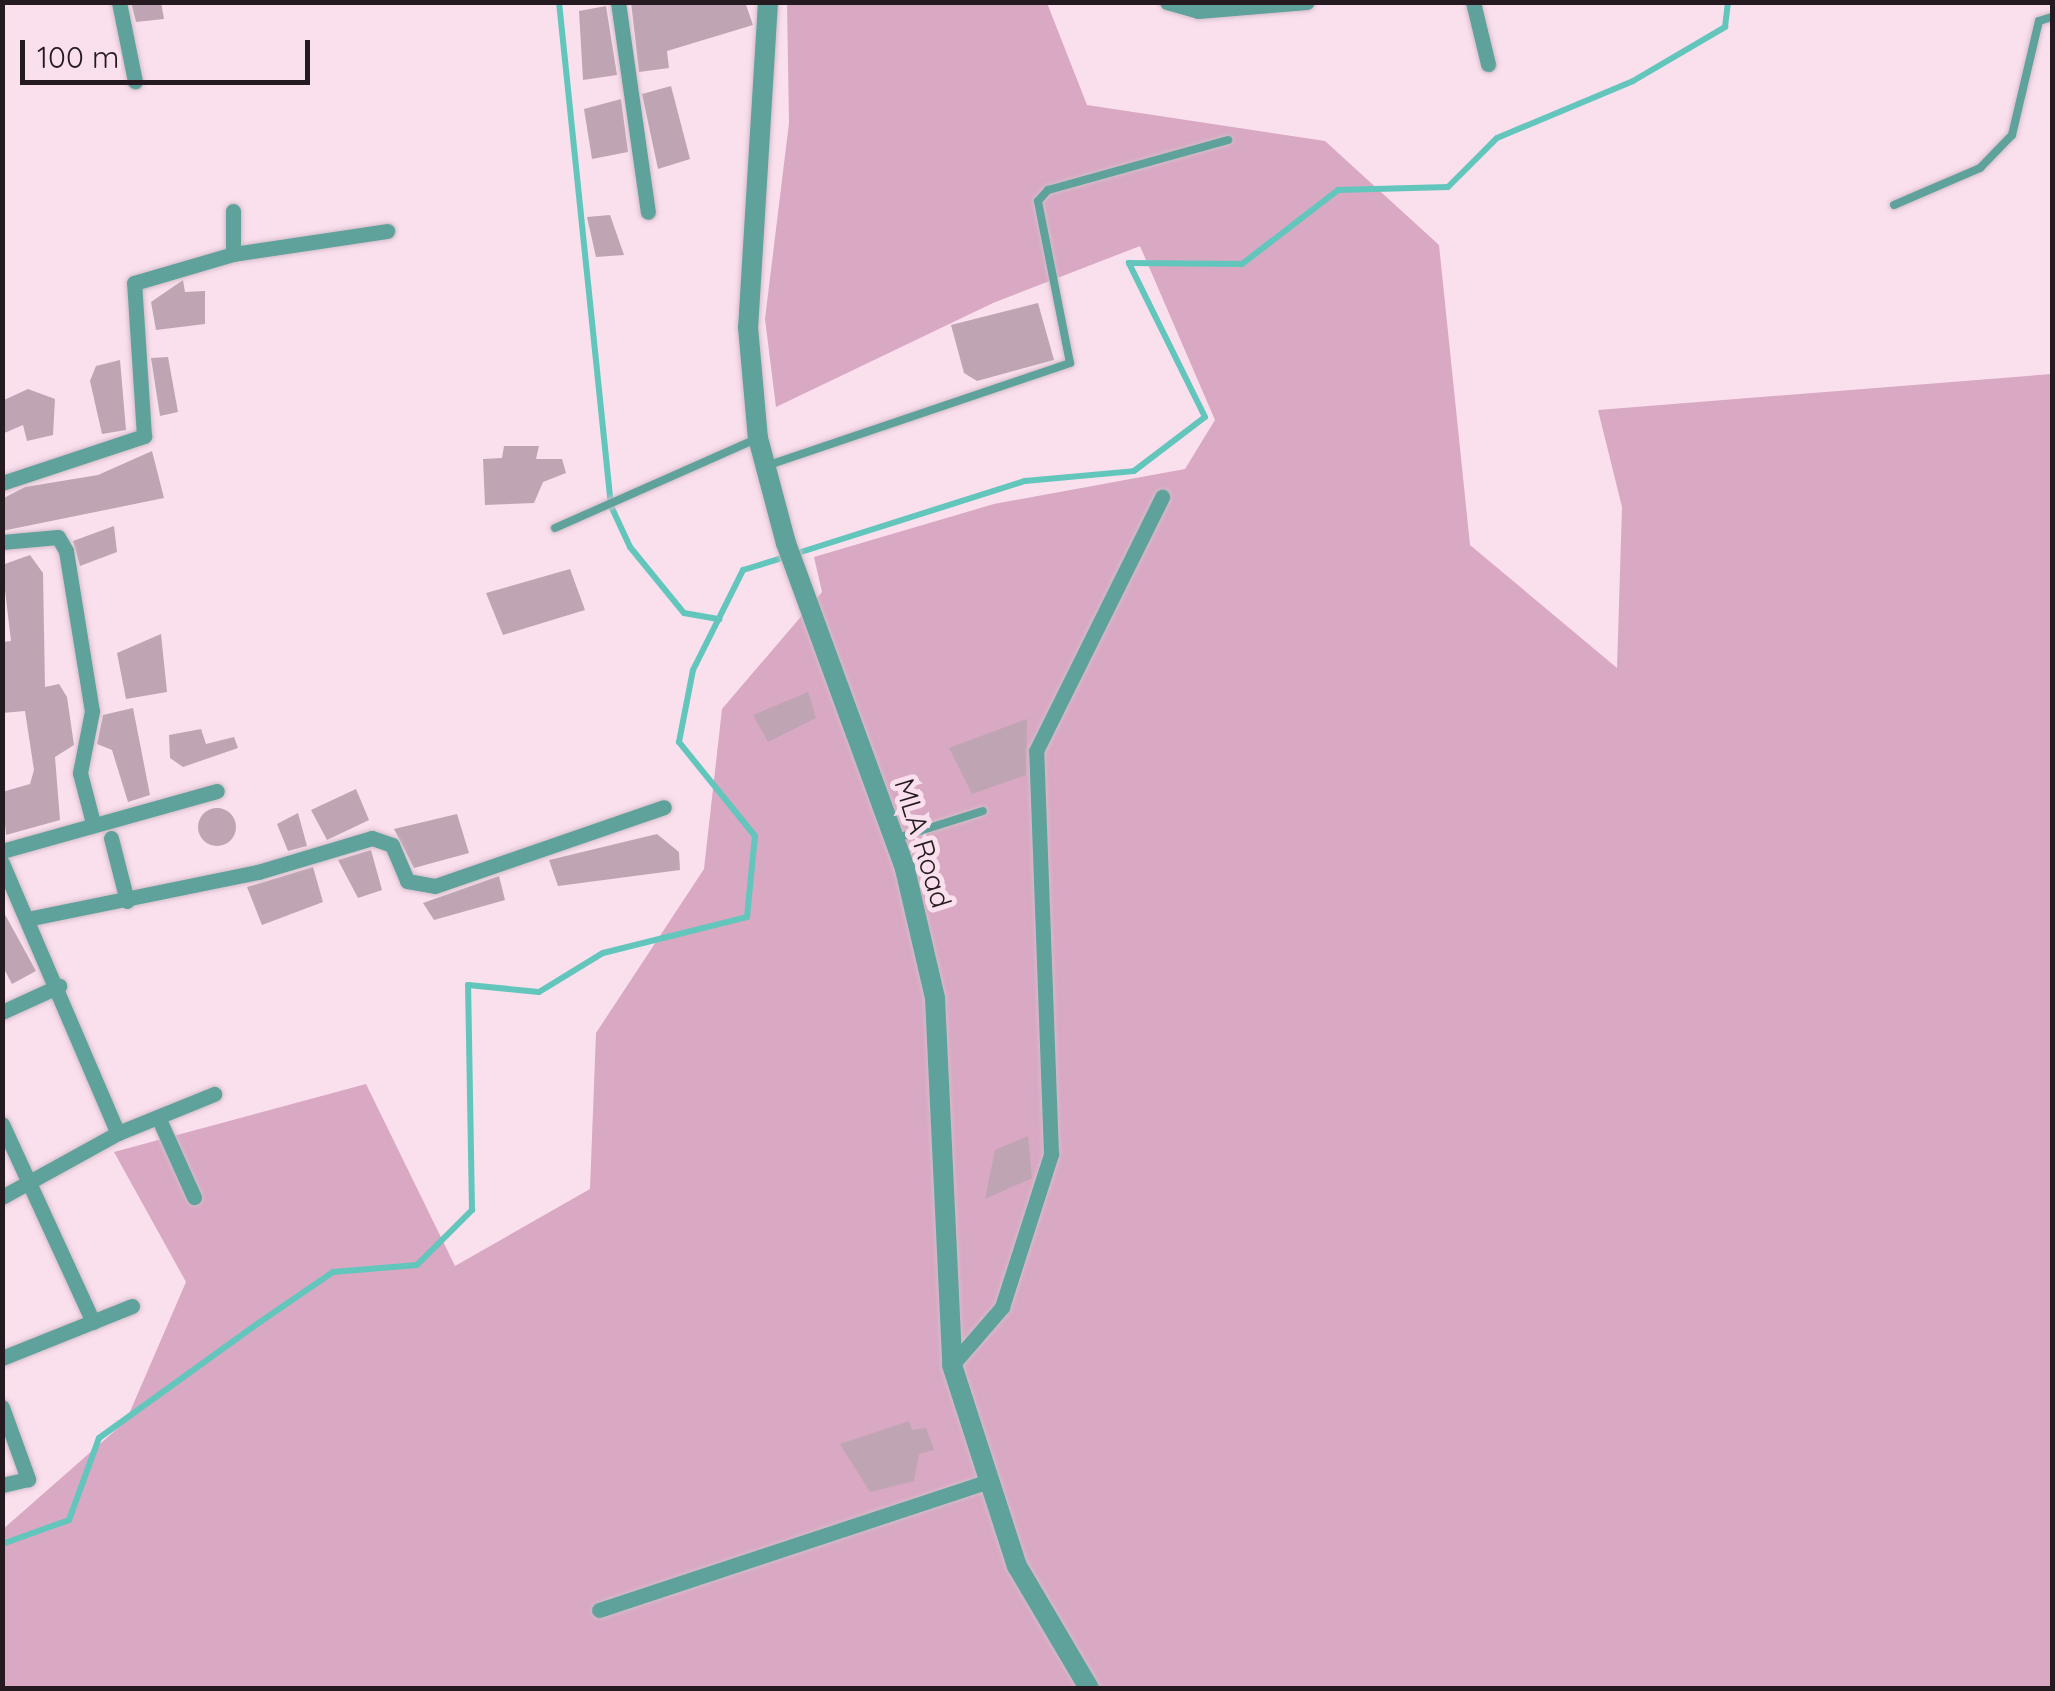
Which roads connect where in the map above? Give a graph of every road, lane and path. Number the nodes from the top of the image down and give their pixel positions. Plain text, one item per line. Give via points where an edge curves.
1 (118, 2) edge
2 (618, 2) edge
3 (768, 2) edge
4 (1167, 2) edge
5 (1307, 2) edge
6 (1473, 2) edge
7 (2052, 17) edge
8 (1488, 64) dead end
9 (135, 80) dead end
10 (1228, 140) dead end
11 (1894, 205) dead end
12 (233, 211) dead end
13 (648, 212) dead end
14 (387, 232) dead end
15 (234, 254) junction
16 (758, 438) junction
17 (766, 466) junction
18 (2, 483) edge
19 (1162, 497) dead end
20 (554, 528) dead end
21 (2, 542) edge
22 (217, 791) dead end
23 (664, 807) dead end
24 (983, 811) dead end
25 (92, 820) junction
26 (111, 838) dead end
27 (894, 839) junction
28 (2, 851) edge
29 (2, 863) edge
30 (127, 901) junction
31 (27, 919) junction
32 (59, 986) junction
33 (2, 1012) edge
34 (214, 1094) dead end
35 (158, 1117) junction
36 (2, 1124) edge
37 (118, 1133) junction
38 (30, 1185) junction
39 (2, 1197) edge
40 (194, 1197) dead end
41 (132, 1306) dead end
42 (93, 1322) junction
43 (2, 1358) edge
44 (952, 1365) junction
45 (2, 1407) edge
46 (988, 1482) junction
47 (2, 1484) edge
48 (598, 1610) dead end
49 (1089, 1688) edge

1 - 9 street
2 - 13 street
3 - 16 street, MLA Road via 748,327
4 - 5 street via 1198,11
6 - 8 street
7 - 11 lane via 2039,21 2012,136 1980,168
10 - 17 lane via 1048,190 1038,202 1070,363
12 - 15 street
14 - 15 street
15 - 18 street via 134,283 144,436
16 - 17 street, MLA Road
16 - 20 lane
17 - 27 street, MLA Road
19 - 44 street via 1036,751 1052,1154 1002,1307
21 - 25 street via 58,536 66,551 92,711 80,773
22 - 25 street
23 - 30 street via 435,886 407,881 383,838
24 - 27 lane
25 - 28 street
26 - 30 street
27 - 44 street, MLA Road via 934,998
29 - 31 street
30 - 31 street
31 - 32 street
32 - 33 street
32 - 37 street
34 - 35 street
35 - 37 street
35 - 40 street
36 - 38 street
37 - 38 street
38 - 39 street
38 - 42 street
41 - 42 street
42 - 43 street
44 - 46 street, MLA Road
45 - 47 street via 28,1479
46 - 48 street
46 - 49 street, MLA Road via 1017,1566

